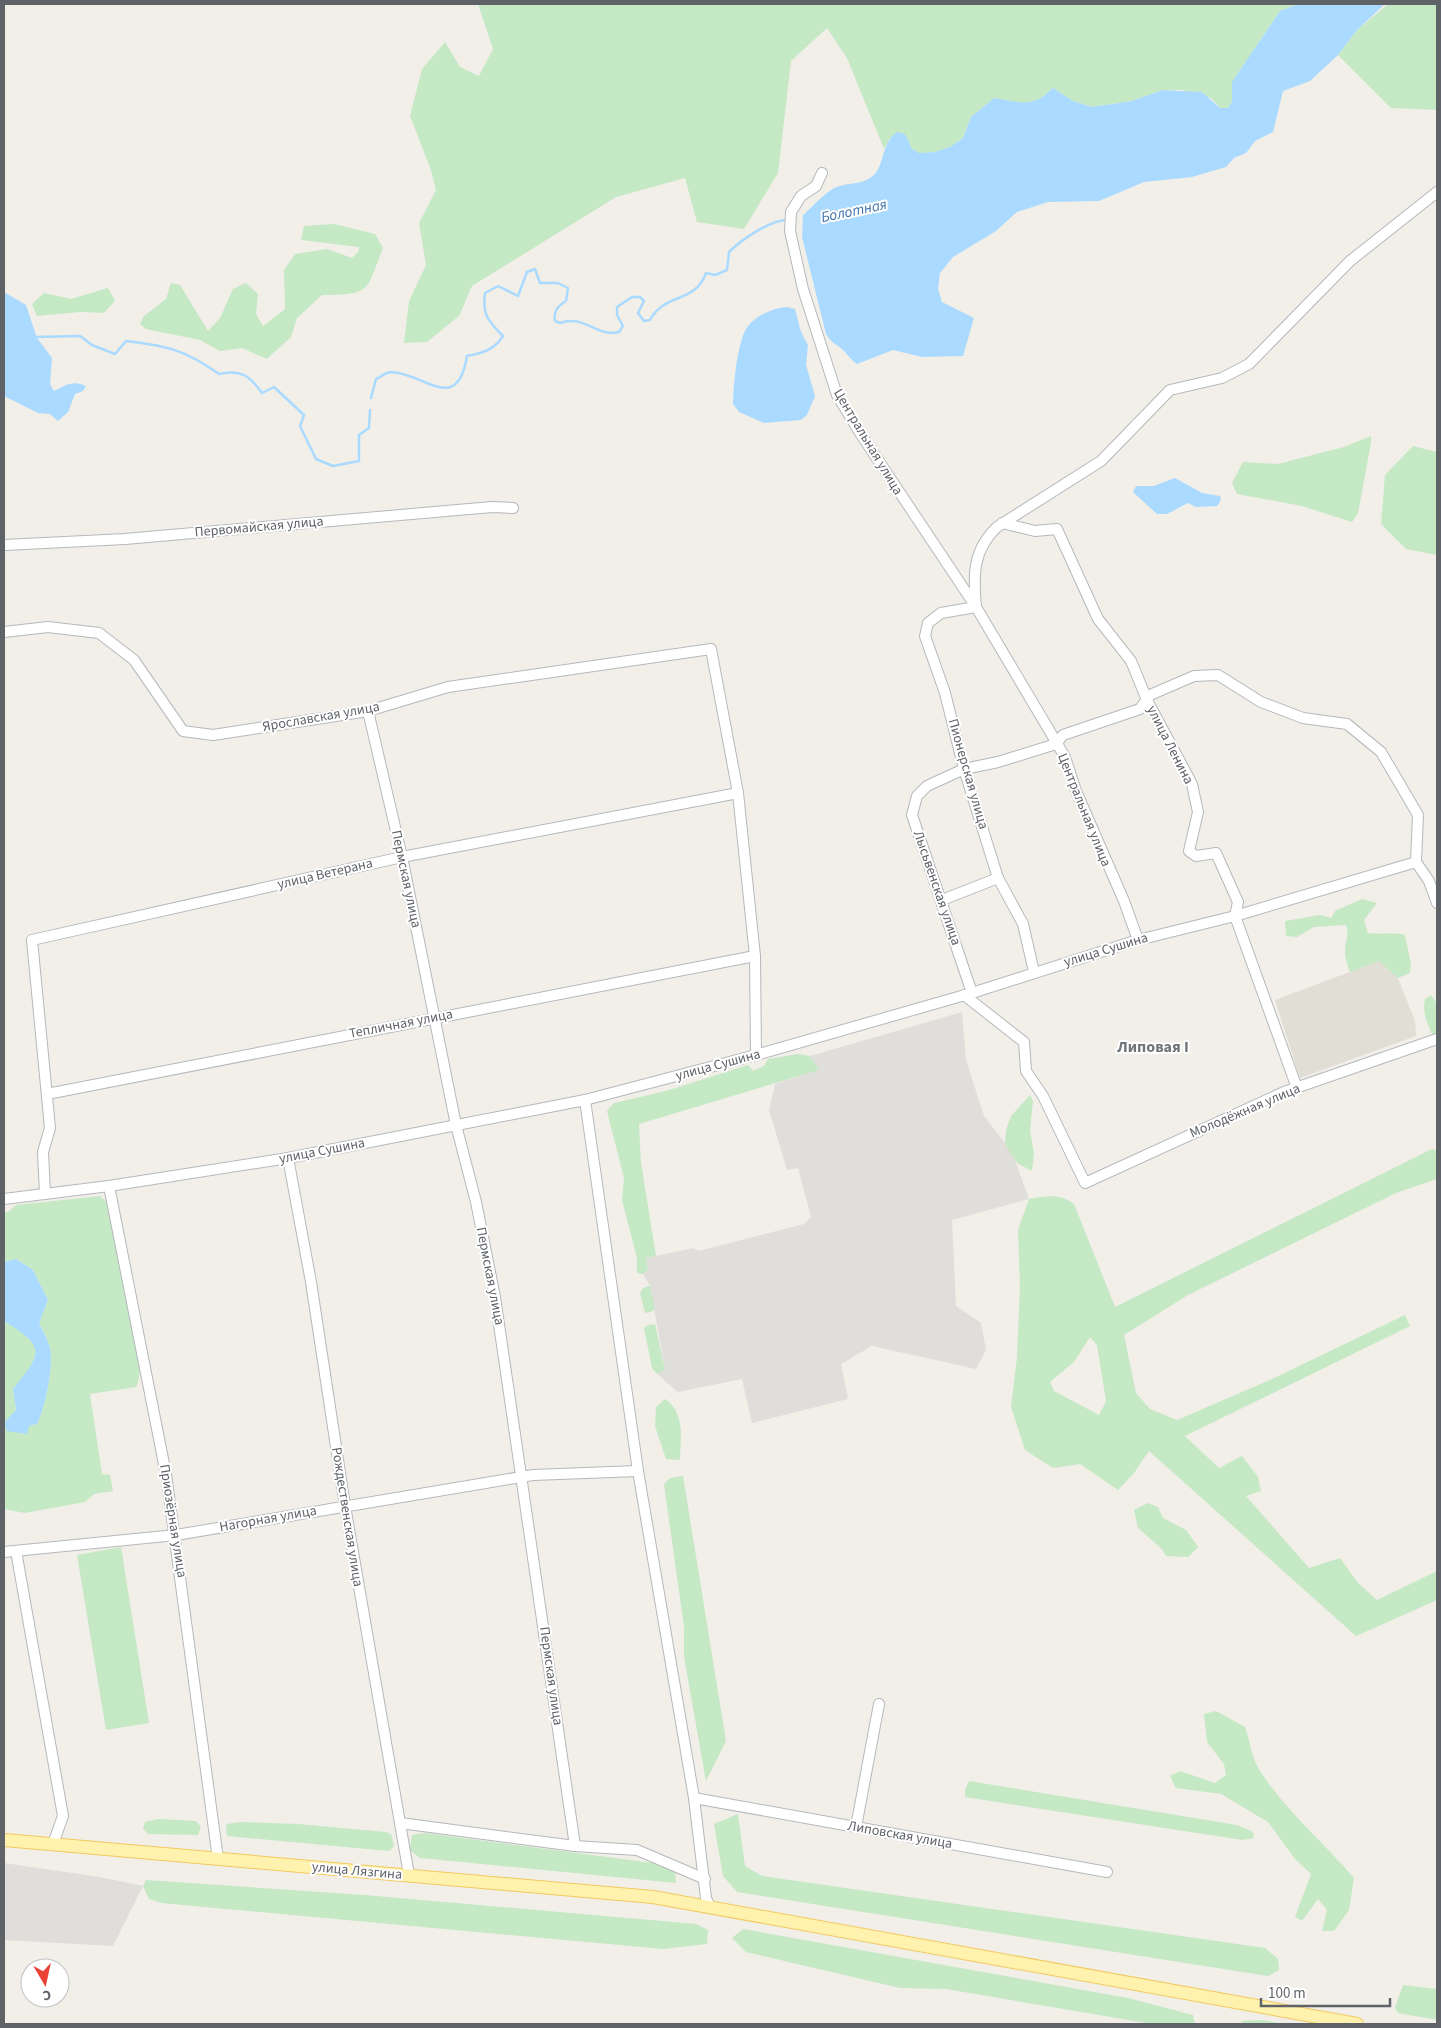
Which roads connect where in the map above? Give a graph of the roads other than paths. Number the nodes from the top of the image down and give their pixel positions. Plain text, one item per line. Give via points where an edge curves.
1 (822, 173) dead end
2 (1437, 192) edge
3 (514, 508) dead end
4 (1002, 523) junction
5 (4, 545) edge
6 (976, 607) junction
7 (4, 632) edge
8 (1147, 700) junction
9 (368, 712) junction
10 (1056, 744) junction
11 (964, 769) junction
12 (738, 793) junction
13 (402, 857) junction
14 (1416, 862) junction
15 (998, 878) junction
16 (1433, 881) edge
17 (942, 900) junction
18 (1437, 903) edge
19 (1235, 916) junction
20 (1138, 940) junction
21 (755, 956) junction
22 (1034, 972) junction
23 (968, 994) junction
24 (435, 1017) junction
25 (1437, 1039) edge
26 (756, 1055) junction
27 (1297, 1088) junction
28 (47, 1094) junction
29 (585, 1100) junction
30 (456, 1125) junction
31 (288, 1158) junction
32 (109, 1186) junction
33 (45, 1194) junction
34 (4, 1199) edge
35 (638, 1471) junction
36 (522, 1476) junction
37 (345, 1506) junction
38 (176, 1535) junction
39 (16, 1551) junction
40 (4, 1552) edge
41 (878, 1704) dead end
42 (694, 1798) junction
43 (400, 1823) junction
44 (856, 1827) junction
45 (4, 1840) edge
46 (52, 1844) junction
47 (575, 1846) junction
48 (218, 1859) junction
49 (1107, 1872) dead end
50 (409, 1876) junction
51 (705, 1879) junction
52 (710, 1907) junction
53 (1357, 2024) edge

1 - 6 street, Центральная улица via 816,186 801,196 791,212 790,230 808,306 837,395
2 - 4 street, Центральная улица via 1350,261 1249,364 1222,378 1170,390 1101,461
3 - 5 street, Первомайская улица via 492,507 125,539
4 - 6 street, Центральная улица via 984,540 977,559
4 - 8 street, улица Ленина via 1035,531 1058,529 1098,619 1131,661
6 - 10 street, Центральная улица
6 - 11 street, Пионерская улица via 941,613 928,623 925,636 945,693
7 - 9 street, Ярославская улица via 48,627 99,634 134,660 182,731 213,735
8 - 10 street via 1140,709 1063,735
8 - 14 street via 1150,695 1194,676 1218,676 1261,702 1303,718 1347,724 1381,752 1418,815
8 - 19 street, улица Ленина via 1192,784 1198,812 1189,851 1196,856 1216,853 1238,902
9 - 12 street, Ярославская улица via 448,688 711,649
9 - 13 street, Пермская улица
10 - 11 street
10 - 20 street, Центральная улица via 1065,757
11 - 15 street, Пионерская улица
11 - 17 street, Лысьвенская улица via 927,786 917,796 912,815
12 - 13 street, улица Ветерана
12 - 21 street
13 - 24 street, Пермская улица
13 - 28 street, улица Ветерана via 32,940
14 - 16 street
14 - 19 street, улица Сушина
15 - 17 street
15 - 22 street, Пионерская улица via 1024,924
16 - 18 street
17 - 23 street, Лысьвенская улица
19 - 20 street, улица Сушина
19 - 27 street, улица Ленина
20 - 22 street, улица Сушина
21 - 24 street, Тепличная улица
21 - 26 street
22 - 23 street, улица Сушина
23 - 26 street, улица Сушина
23 - 27 street, Молодёжная улица via 1024,1042 1026,1071 1043,1096 1085,1183
24 - 28 street, Тепличная улица
24 - 30 street, Пермская улица
25 - 27 street, Молодёжная улица
26 - 29 street, улица Сушина
28 - 33 street via 50,1128 43,1152
29 - 30 street, улица Сушина
29 - 35 street
30 - 31 street, улица Сушина
30 - 36 street, Пермская улица via 476,1202 495,1298
31 - 32 street, улица Сушина
31 - 37 street, Рождественская улица via 311,1282
32 - 33 street, улица Сушина
32 - 38 street, Приозёрная улица
33 - 34 street, улица Сушина
35 - 36 street, Нагорная улица
35 - 42 street
36 - 37 street, Нагорная улица
36 - 47 street, Пермская улица
37 - 38 street, Нагорная улица
37 - 43 street, Рождественская улица
38 - 39 street, Нагорная улица
38 - 48 street, Приозёрная улица
39 - 40 street, Нагорная улица
39 - 46 street via 63,1816
41 - 44 street
42 - 44 street, Липовская улица
42 - 51 street
43 - 47 street
43 - 50 street, Рождественская улица
44 - 49 street, Липовская улица
45 - 46 main road, улица Лязгина
46 - 48 main road, улица Лязгина
47 - 51 street via 637,1850
48 - 50 main road, улица Лязгина
50 - 52 main road, улица Лязгина via 652,1897
51 - 52 street
52 - 53 main road, улица Лязгина

